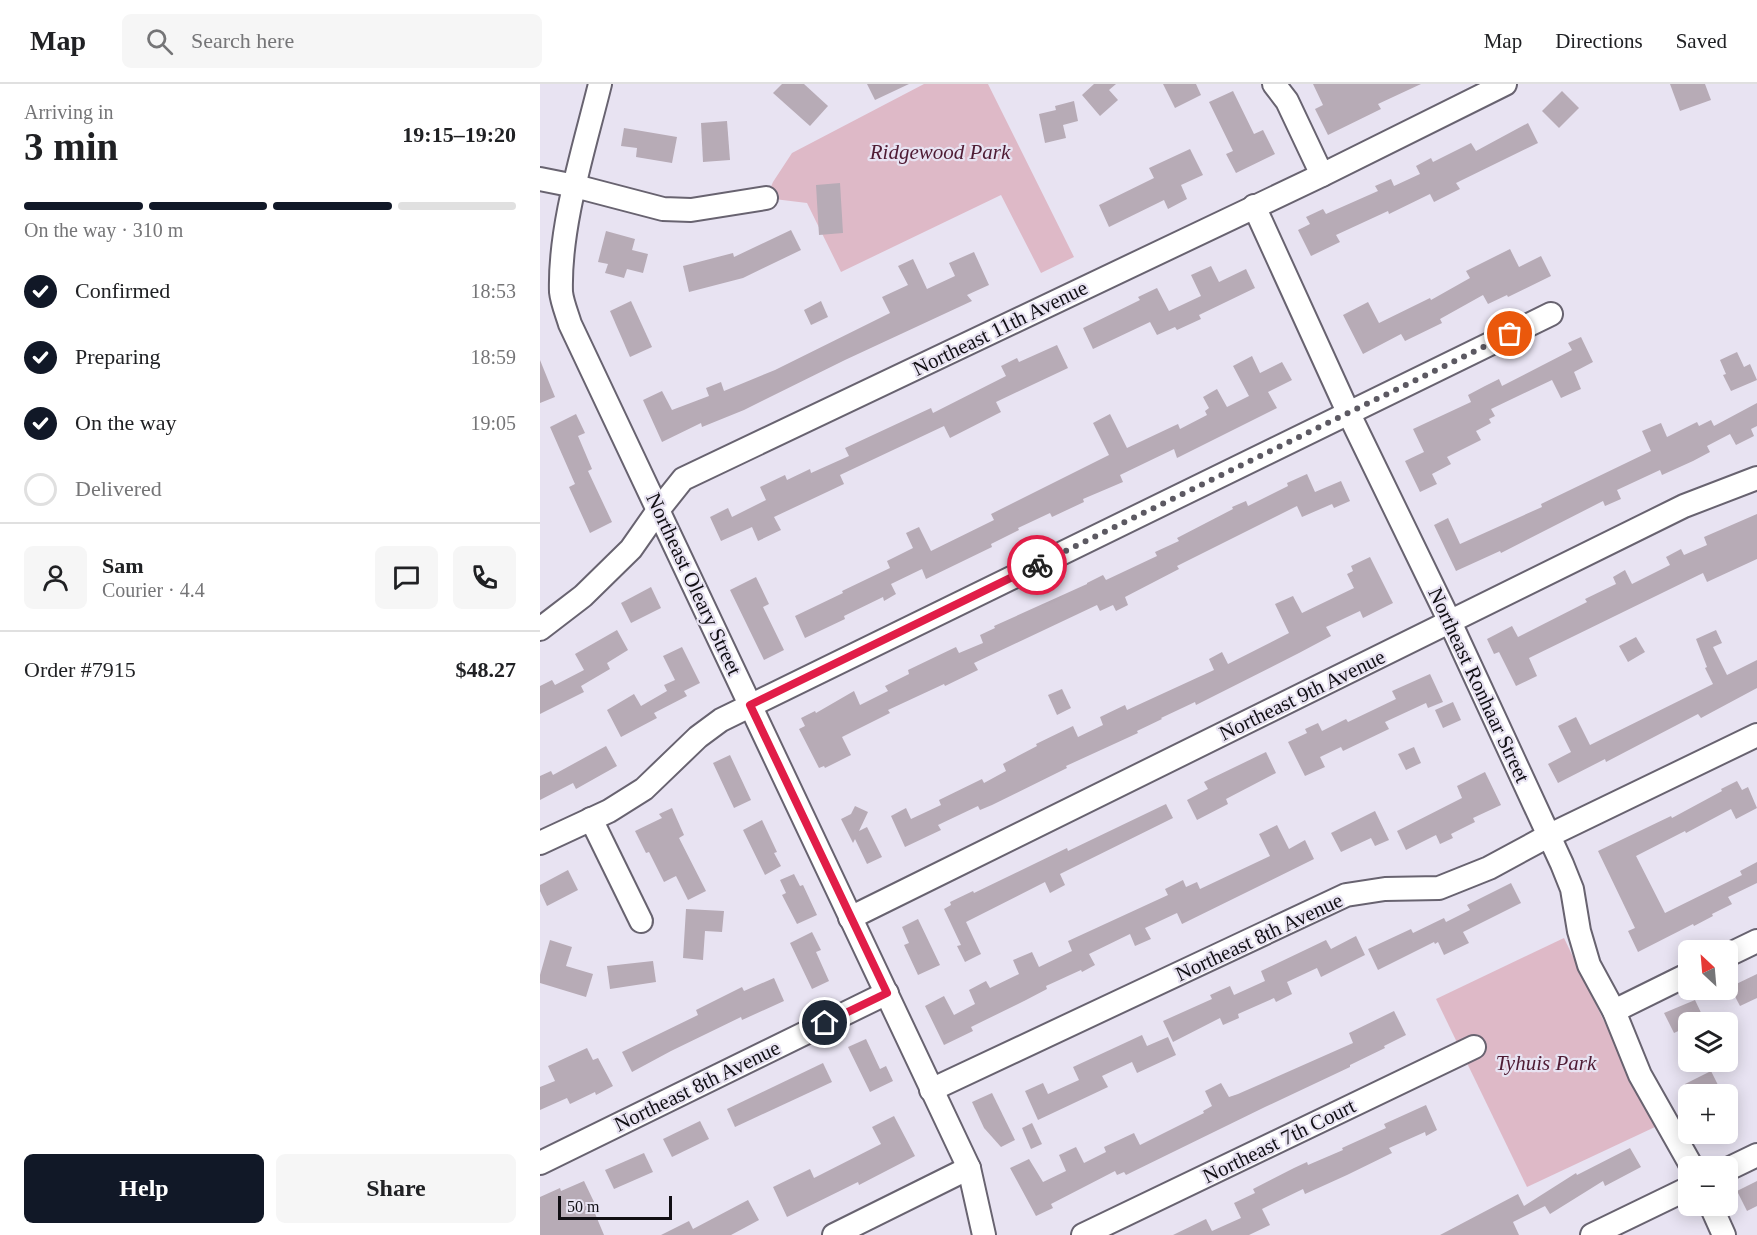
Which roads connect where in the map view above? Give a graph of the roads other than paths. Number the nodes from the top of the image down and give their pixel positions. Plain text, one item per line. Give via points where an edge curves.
1 (600, 84) edge
2 (1274, 84) edge
3 (1505, 84) edge
4 (1322, 175) junction
5 (540, 179) edge
6 (575, 186) junction
7 (766, 198) dead end
8 (1254, 206) junction
9 (1551, 314) dead end
10 (1348, 412) junction
11 (1757, 478) edge
12 (658, 509) junction
13 (1450, 622) junction
14 (540, 629) edge
15 (750, 705) junction
16 (1757, 735) edge
17 (591, 819) junction
18 (1548, 836) junction
19 (540, 843) edge
20 (850, 918) junction
21 (641, 921) dead end
22 (1757, 941) edge
23 (1738, 950) edge
24 (1678, 979) edge
25 (887, 993) junction
26 (1614, 1011) junction
27 (1474, 1047) dead end
28 (931, 1090) junction
29 (1757, 1155) edge
30 (1686, 1156) edge
31 (540, 1163) edge
32 (1738, 1164) edge
33 (969, 1168) junction
34 (1678, 1193) edge
35 (1715, 1216) edge
36 (834, 1235) edge
37 (984, 1235) edge
38 (1083, 1235) edge
39 (1592, 1235) edge
40 (1724, 1235) edge

1 - 6 street, Northeast Oleary Street
2 - 4 street via 1287,101
3 - 4 street, Northeast 11th Avenue
4 - 8 street, Northeast 11th Avenue
5 - 6 street
6 - 7 street via 663,209 690,210
6 - 12 street, Northeast Oleary Street via 563,248 561,294 570,324
8 - 10 street, Northeast Ronhaar Street
8 - 12 street, Northeast 11th Avenue via 683,479
9 - 10 street
10 - 13 street, Northeast Ronhaar Street
10 - 15 street
11 - 13 street, Northeast 9th Avenue via 1684,506
12 - 14 street, Northeast 11th Avenue via 631,549 583,596
12 - 15 street, Northeast Oleary Street
13 - 18 street, Northeast Ronhaar Street
13 - 20 street, Northeast 9th Avenue
15 - 17 street via 698,737 644,789
15 - 20 street, Northeast Oleary Street
16 - 18 street, Northeast 8th Avenue
17 - 19 street
17 - 21 street
18 - 26 street, Northeast Ronhaar Street via 1572,889 1589,964
18 - 28 street, Northeast 8th Avenue via 1489,868 1438,888 1385,889 1346,895
20 - 25 street, Northeast Oleary Street
22 - 23 street
24 - 26 street
25 - 28 street, Northeast Oleary Street
25 - 31 street, Northeast 8th Avenue
26 - 30 street, Northeast Ronhaar Street via 1640,1075
27 - 38 street, Northeast 7th Court
28 - 33 street, Northeast Oleary Street
29 - 32 street
33 - 36 street
33 - 37 street, Northeast Oleary Street
34 - 39 street
35 - 40 street

